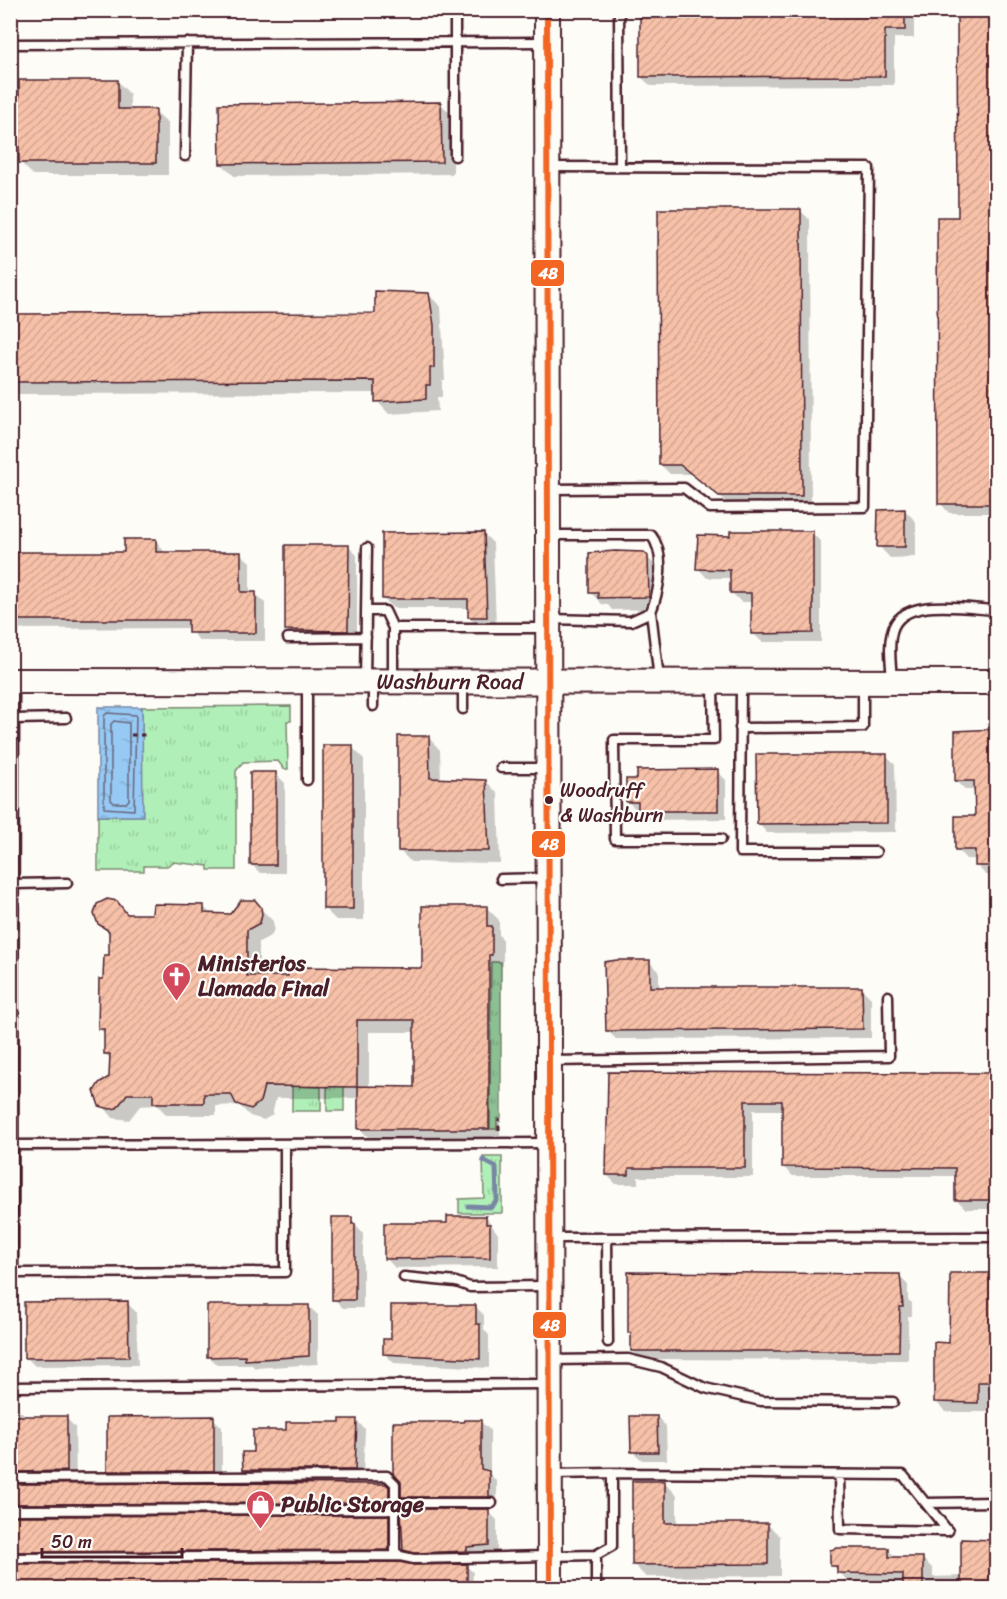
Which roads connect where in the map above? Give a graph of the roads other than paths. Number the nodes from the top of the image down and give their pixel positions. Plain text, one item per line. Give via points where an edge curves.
1 (455, 10) edge
2 (547, 10) edge
3 (619, 10) edge
4 (455, 42) junction
5 (547, 42) junction
6 (187, 43) junction
7 (10, 44) edge
8 (185, 156) dead end
9 (455, 156) dead end
10 (547, 168) junction
11 (620, 168) junction
12 (548, 489) junction
13 (549, 535) junction
14 (367, 548) dead end
15 (996, 610) edge
16 (366, 611) junction
17 (651, 612) junction
18 (549, 623) junction
19 (393, 628) junction
20 (288, 638) dead end
21 (366, 638) junction
22 (464, 679) junction
23 (306, 680) junction
24 (377, 680) junction
25 (12, 681) edge
26 (549, 681) junction
27 (659, 682) junction
28 (713, 682) junction
29 (741, 682) junction
30 (862, 682) junction
31 (892, 682) junction
32 (996, 682) edge
33 (373, 706) dead end
34 (464, 709) dead end
35 (66, 718) dead end
36 (14, 719) junction
37 (740, 728) junction
38 (501, 768) dead end
39 (549, 768) junction
40 (307, 780) dead end
41 (721, 839) dead end
42 (876, 852) dead end
43 (549, 878) junction
44 (501, 879) dead end
45 (67, 883) dead end
46 (14, 884) junction
47 (888, 996) dead end
48 (550, 1061) junction
49 (549, 1143) junction
50 (285, 1144) junction
51 (13, 1145) junction
52 (996, 1237) edge
53 (550, 1238) junction
54 (607, 1238) junction
55 (405, 1277) dead end
56 (550, 1286) junction
57 (608, 1342) dead end
58 (550, 1360) junction
59 (550, 1384) junction
60 (10, 1387) edge
61 (893, 1402) dead end
62 (612, 1473) junction
63 (550, 1474) junction
64 (839, 1474) junction
65 (10, 1478) edge
66 (996, 1502) edge
67 (492, 1503) dead end
68 (926, 1503) junction
69 (395, 1506) junction
70 (10, 1510) edge
71 (596, 1555) junction
72 (400, 1556) junction
73 (550, 1556) junction
74 (10, 1558) edge
75 (550, 1588) edge
76 (596, 1588) edge

1 - 4 lane
2 - 5 main road
3 - 11 lane
4 - 5 lane
4 - 6 lane
4 - 9 lane
5 - 10 main road
6 - 7 lane
6 - 8 lane
10 - 11 lane
10 - 12 main road
11 - 12 lane via 870,168 865,507 710,508 684,488
12 - 13 main road
13 - 17 lane via 651,535 658,544 659,564 658,594
13 - 18 main road
14 - 16 lane
15 - 31 lane via 916,608 899,616 892,632
16 - 19 lane via 385,611
16 - 21 lane
17 - 18 lane via 631,621
17 - 27 lane
18 - 19 lane
18 - 26 main road
19 - 24 lane
20 - 21 lane
21 - 24 lane
22 - 24 main road, Washburn Road
22 - 26 main road, Washburn Road
22 - 34 lane
23 - 24 main road, Washburn Road
23 - 25 main road, Washburn Road
23 - 40 lane
24 - 33 lane
25 - 36 lane
26 - 27 main road, Washburn Road
26 - 39 main road
27 - 28 main road, Washburn Road
28 - 29 main road, Washburn Road
28 - 41 lane via 714,740 614,740 615,839
29 - 30 main road, Washburn Road
29 - 37 lane
30 - 31 main road, Washburn Road
30 - 37 lane via 862,727
31 - 32 main road, Washburn Road
35 - 36 lane
36 - 46 lane
37 - 42 lane via 740,852
38 - 39 lane
39 - 43 main road
43 - 44 lane
43 - 48 main road
45 - 46 lane
46 - 51 lane
47 - 48 lane via 889,1056
48 - 49 main road
49 - 50 lane
49 - 53 main road
50 - 51 lane
50 - 51 lane via 285,1272 13,1273
52 - 54 lane
53 - 54 lane
53 - 56 main road
54 - 57 lane
55 - 56 lane via 470,1287
56 - 58 main road
58 - 59 main road
58 - 61 lane via 628,1359 661,1366 705,1388 761,1401
59 - 60 lane
59 - 63 main road
62 - 63 lane
62 - 64 lane
62 - 71 lane via 612,1546
63 - 73 main road
64 - 68 lane via 903,1475
64 - 68 lane via 840,1529 948,1531
65 - 69 lane via 387,1476 395,1484
66 - 68 lane
67 - 69 lane
69 - 70 lane
69 - 72 lane via 395,1551
71 - 73 lane
71 - 76 lane
72 - 73 lane
72 - 74 lane
73 - 75 main road

